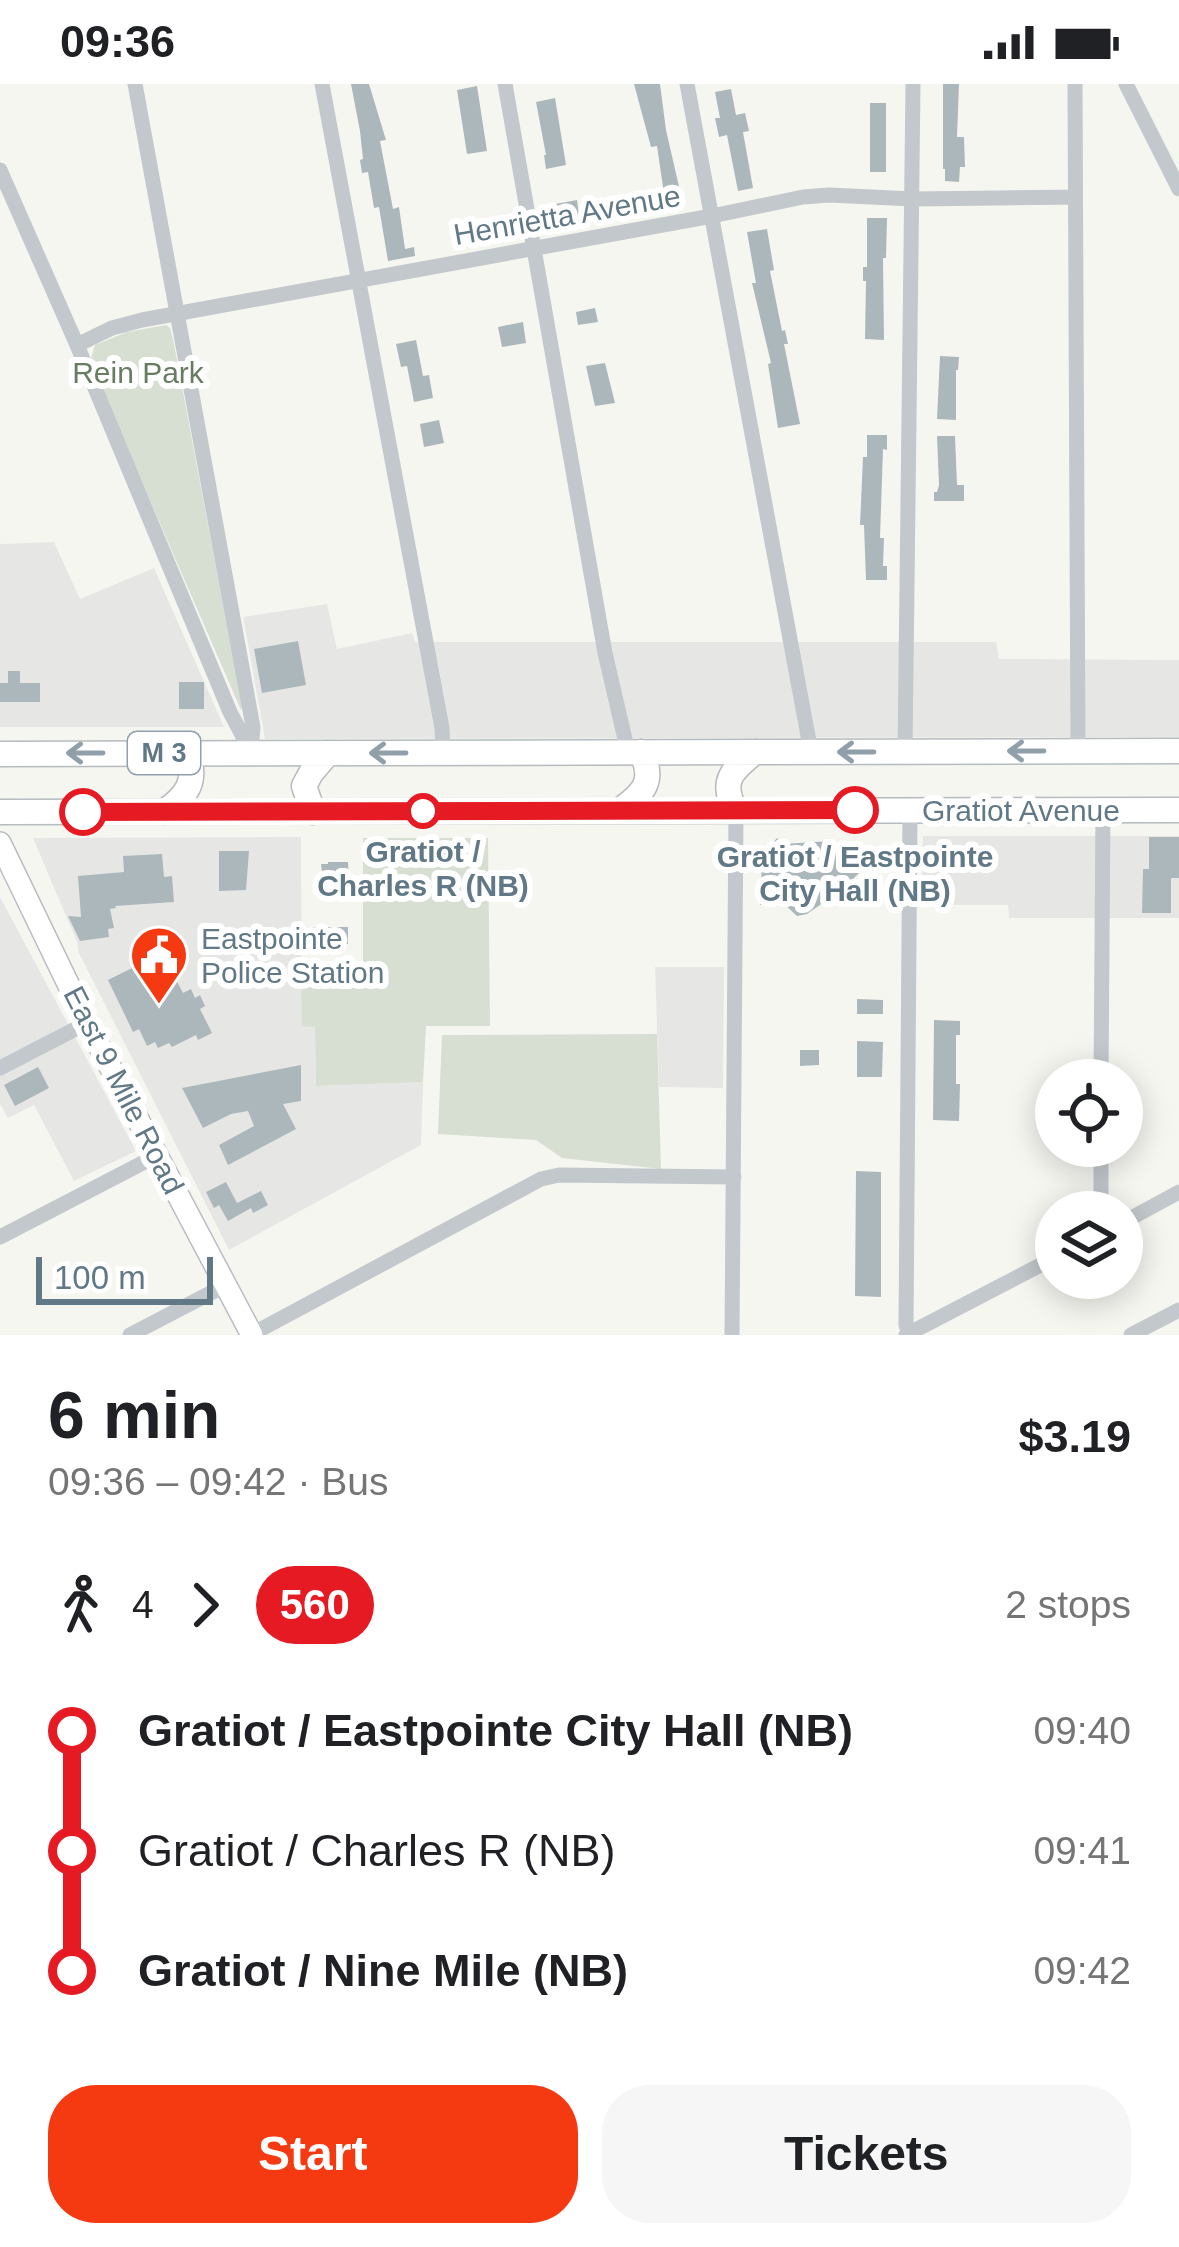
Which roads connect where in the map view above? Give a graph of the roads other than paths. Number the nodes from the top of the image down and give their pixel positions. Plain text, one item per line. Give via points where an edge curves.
1 (135, 84) edge
2 (322, 84) edge
3 (505, 84) edge
4 (687, 84) edge
5 (914, 84) edge
6 (1075, 84) edge
7 (1126, 84) edge
8 (0, 170) edge
9 (1179, 189) edge
10 (1074, 197) junction
11 (913, 199) junction
12 (712, 216) junction
13 (535, 248) junction
14 (358, 281) junction
15 (177, 314) junction
16 (76, 345) junction
17 (1078, 751) junction
18 (1179, 751) edge
19 (635, 752) junction
20 (755, 752) junction
21 (811, 752) junction
22 (905, 752) junction
23 (187, 753) junction
24 (251, 753) junction
25 (328, 753) junction
26 (443, 753) junction
27 (0, 754) edge
28 (910, 810) junction
29 (1103, 810) junction
30 (1179, 810) edge
31 (619, 811) junction
32 (736, 811) junction
33 (0, 812) edge
34 (164, 812) junction
35 (313, 812) junction
36 (0, 843) edge
37 (88, 1023) junction
38 (1101, 1059) edge
39 (0, 1068) edge
40 (156, 1156) junction
41 (734, 1177) junction
42 (1179, 1192) edge
43 (1143, 1211) edge
44 (0, 1237) edge
45 (1035, 1268) edge
46 (226, 1285) junction
47 (1179, 1310) edge
48 (252, 1334) edge
49 (908, 1334) edge
50 (130, 1335) edge
51 (722, 1335) edge
52 (732, 1335) edge
53 (1131, 1335) edge

1 - 15 street
2 - 14 street
3 - 13 street
4 - 12 street
5 - 11 street
6 - 10 street
7 - 9 street
8 - 16 street
10 - 11 street, Henrietta Avenue
10 - 17 street
11 - 12 street, Henrietta Avenue via 803,197
11 - 22 street
12 - 13 street, Henrietta Avenue
12 - 21 street
13 - 14 street, Henrietta Avenue
13 - 19 street via 605,652
14 - 15 street, Henrietta Avenue
14 - 26 street
15 - 16 street, Henrietta Avenue
15 - 24 street via 253,727
16 - 24 street
17 - 18 main road, Gratiot Avenue / M 3
17 -> 22 main road, Gratiot Avenue / M 3
19 - 20 main road, Gratiot Avenue / M 3
19 - 26 main road, Gratiot Avenue / M 3
19 - 31 main road via 648,768 647,782
20 - 21 main road, Gratiot Avenue / M 3
20 - 32 main road via 728,783
22 -> 21 main road, Gratiot Avenue / M 3
23 - 24 main road, Gratiot Avenue / M 3
23 -> 27 main road, Gratiot Avenue / M 3
23 - 34 main road via 191,785
24 - 25 main road, Gratiot Avenue / M 3
26 -> 25 main road, Gratiot Avenue / M 3
25 - 35 main road via 304,786
28 - 29 main road, Gratiot Avenue / M 3
28 - 32 main road, Gratiot Avenue / M 3
28 - 49 street
29 - 30 main road, Gratiot Avenue / M 3
29 - 38 street
31 - 32 main road, Gratiot Avenue / M 3
31 - 35 main road, Gratiot Avenue / M 3
32 - 41 street
33 - 34 main road, Gratiot Avenue / M 3
34 - 35 main road, Gratiot Avenue / M 3
36 - 37 main road, East 9 Mile Road
37 - 39 street
37 - 40 main road, East 9 Mile Road
40 - 44 street
40 - 46 main road, East 9 Mile Road
41 - 48 street via 542,1179
41 - 52 street
42 - 43 street
45 - 49 street
46 - 48 main road, East 9 Mile Road
46 - 50 street
47 - 53 street
51 - 52 street

